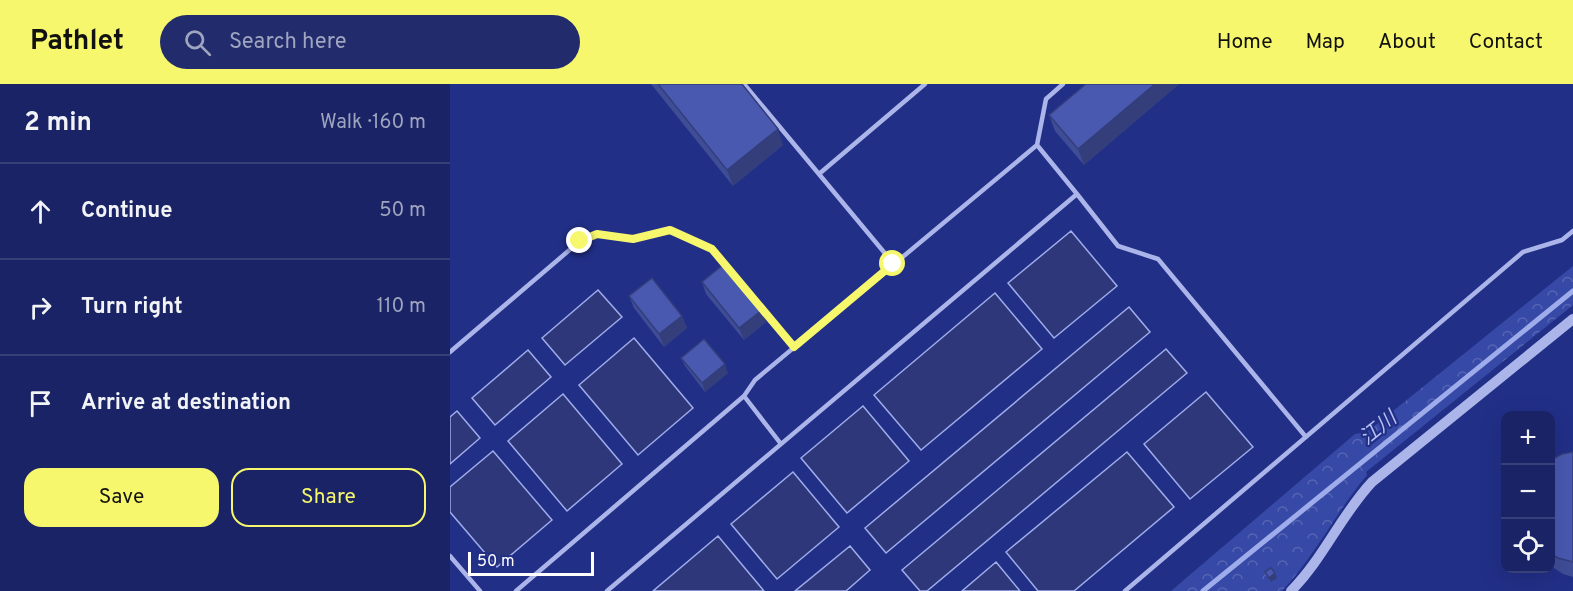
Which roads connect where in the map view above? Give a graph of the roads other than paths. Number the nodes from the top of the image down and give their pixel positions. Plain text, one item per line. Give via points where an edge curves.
1 (744, 84) edge
2 (925, 84) edge
3 (1064, 84) edge
4 (1037, 145) junction
5 (819, 174) junction
6 (1077, 194) junction
7 (1573, 231) edge
8 (893, 264) junction
9 (1573, 319) edge
10 (794, 347) junction
11 (450, 352) edge
12 (744, 396) junction
13 (1306, 437) junction
14 (781, 444) junction
15 (450, 556) edge
16 (480, 591) edge
17 (516, 591) edge
18 (607, 591) edge
19 (1125, 591) edge
20 (1291, 591) edge

1 - 5 lane
2 - 5 lane
3 - 4 lane via 1046,99
4 - 6 lane
4 - 8 lane
5 - 8 lane
6 - 13 lane via 1118,246 1158,259
6 - 14 lane
7 - 13 lane via 1562,240 1523,252
8 - 10 lane
9 - 20 street via 1372,482 1353,502 1314,564
10 - 11 lane via 712,249 670,230 633,239 597,234 580,241
10 - 12 lane via 755,380
12 - 14 lane
12 - 17 lane
13 - 19 lane
14 - 18 lane
15 - 16 lane

